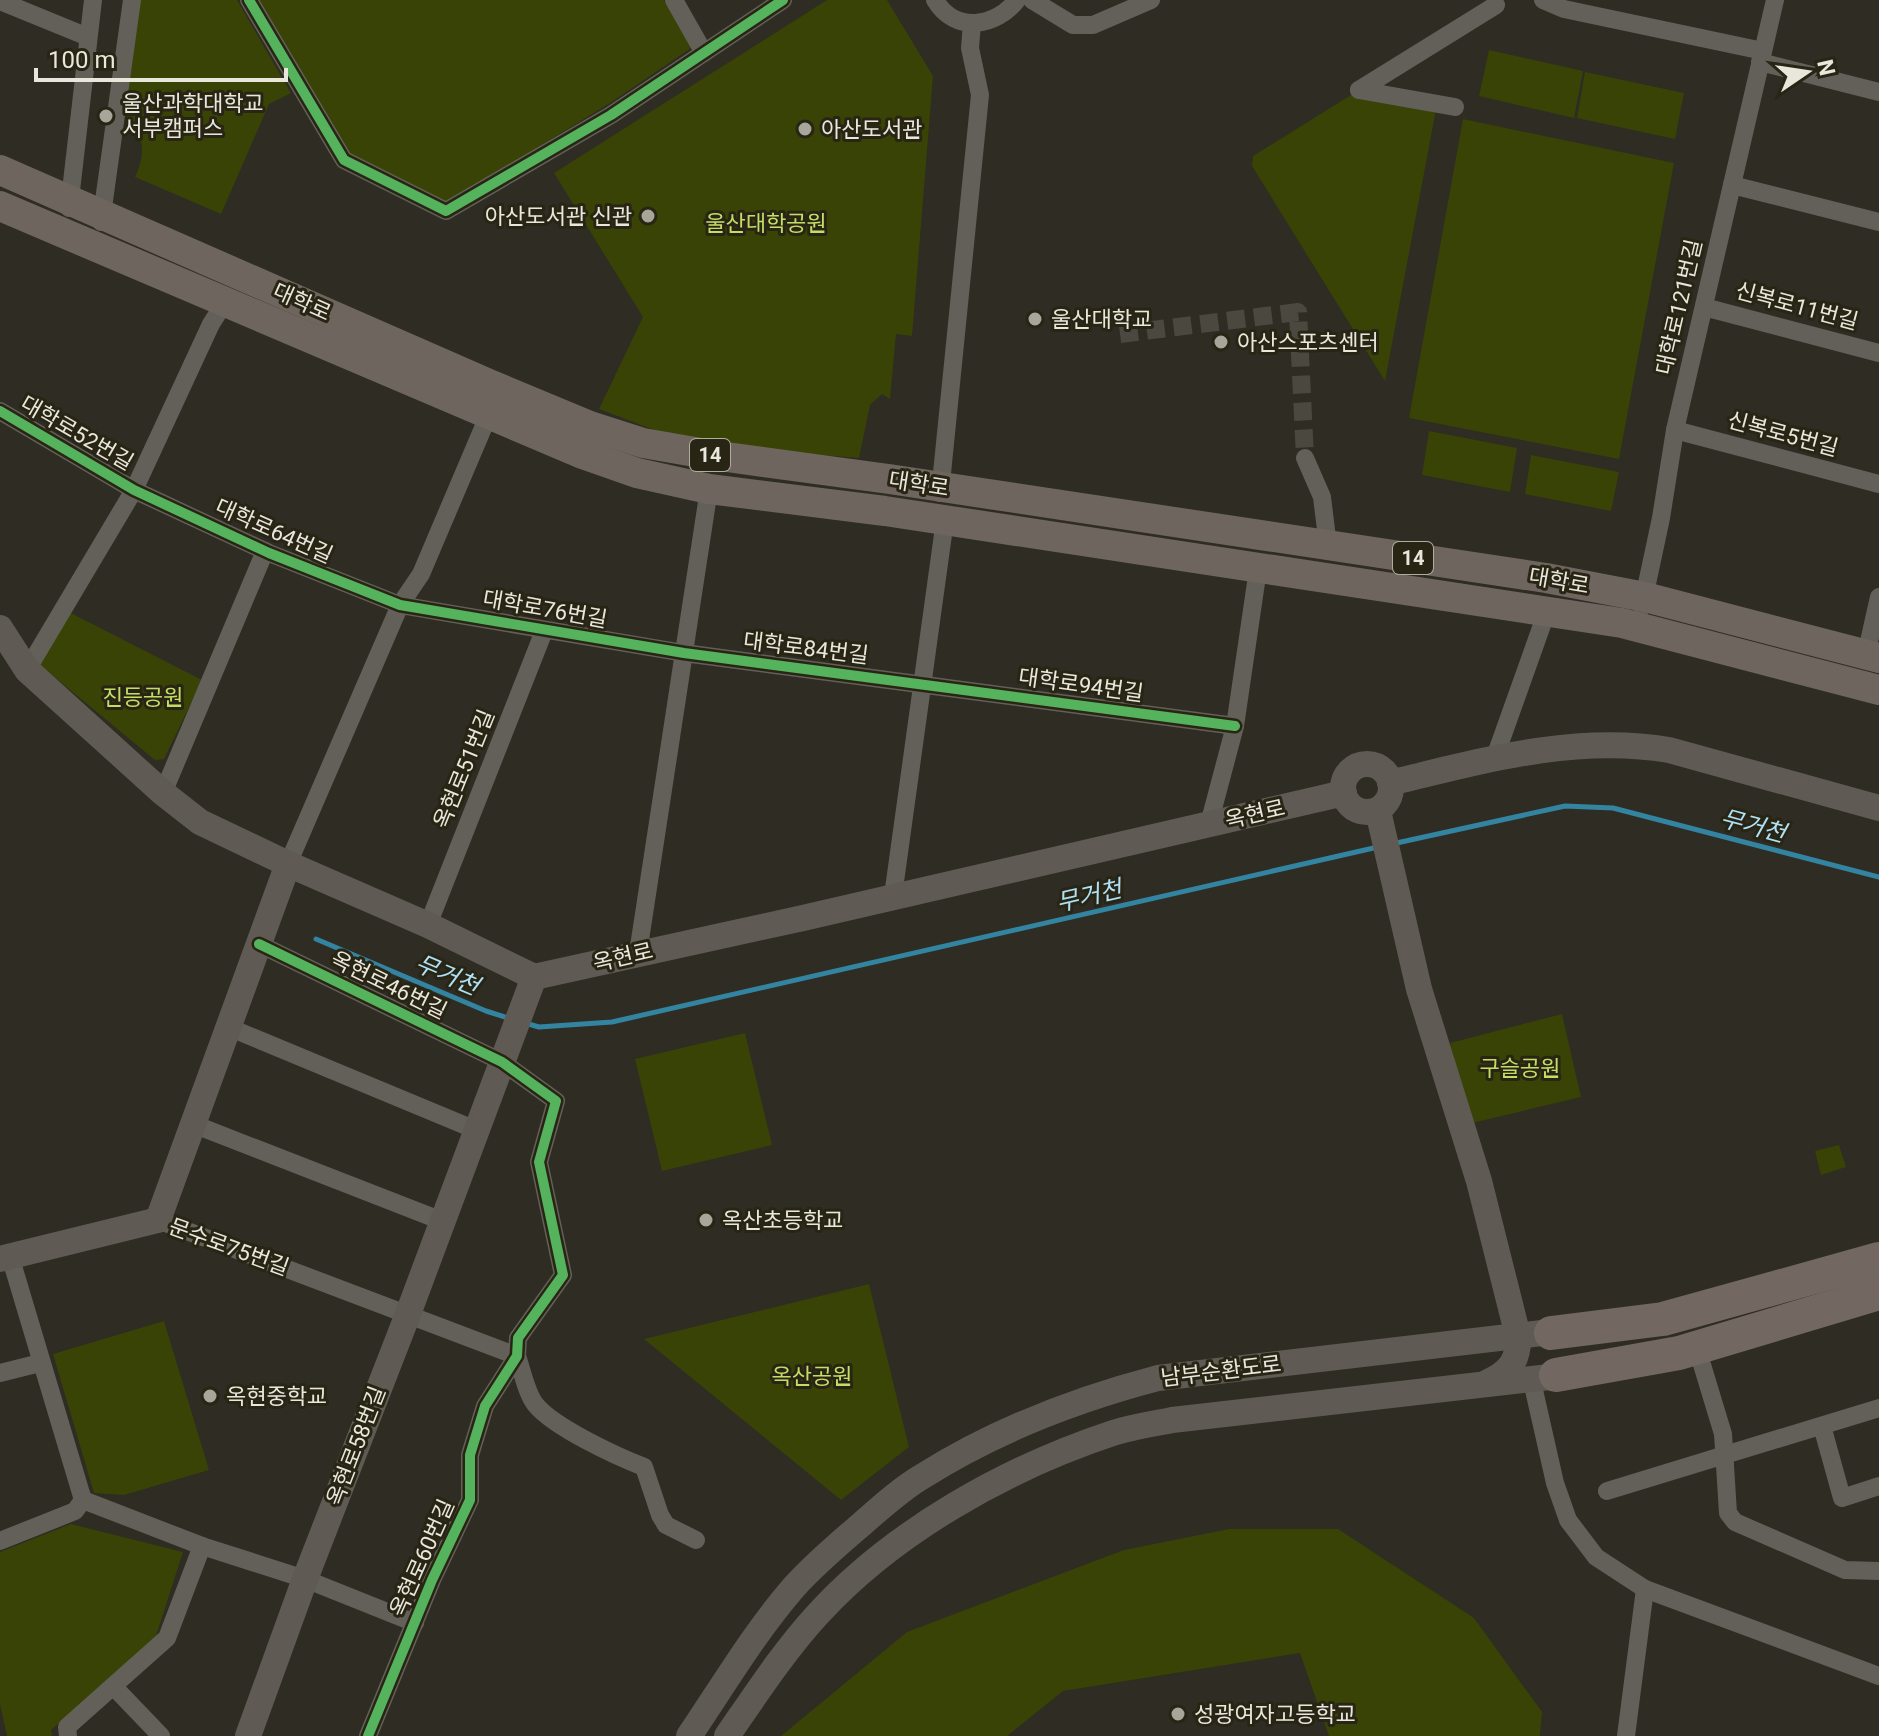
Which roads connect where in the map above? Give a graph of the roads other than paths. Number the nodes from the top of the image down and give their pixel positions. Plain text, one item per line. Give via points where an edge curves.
1 (93, 0) edge
2 (132, 0) edge
3 (249, 0) edge
4 (674, 0) edge
5 (783, 0) edge
6 (935, 0) edge
7 (1017, 0) edge
8 (1032, 0) edge
9 (1151, 0) edge
10 (1543, 0) edge
11 (1775, 0) edge
12 (0, 1) edge
13 (1496, 5) dead end
14 (972, 23) junction
15 (88, 37) junction
16 (704, 53) junction
17 (1762, 57) junction
18 (1879, 92) edge
19 (1455, 107) dead end
20 (0, 170) edge
21 (1732, 185) junction
22 (70, 201) junction
23 (0, 206) edge
24 (102, 215) junction
25 (1879, 222) edge
26 (66, 235) junction
27 (98, 248) junction
28 (225, 302) junction
29 (1704, 307) junction
30 (1879, 353) edge
31 (0, 411) edge
32 (489, 414) junction
33 (1675, 430) junction
34 (1305, 458) tunnel mouth
35 (815, 469) junction
36 (1879, 484) edge
37 (940, 487) junction
38 (709, 489) junction
39 (134, 490) junction
40 (810, 502) junction
41 (1079, 508) junction
42 (941, 520) junction
43 (1074, 540) junction
44 (1328, 546) junction
45 (265, 551) junction
46 (1258, 569) junction
47 (1645, 597) junction
48 (1879, 597) edge
49 (400, 605) junction
50 (1547, 611) junction
51 (1638, 627) junction
52 (0, 628) edge
53 (544, 631) junction
54 (684, 653) junction
55 (1872, 657) edge
56 (27, 670) junction
57 (922, 683) junction
58 (1879, 690) edge
59 (1235, 726) junction
60 (1495, 757) junction
61 (1390, 783) junction
62 (163, 793) junction
63 (1344, 793) junction
64 (1879, 808) edge
65 (1380, 818) junction
66 (1209, 824) junction
67 (288, 864) junction
68 (893, 896) junction
69 (428, 925) junction
70 (259, 944) junction
71 (638, 953) junction
72 (529, 989) junction
73 (228, 1027) junction
74 (502, 1062) junction
75 (193, 1124) junction
76 (476, 1130) junction
77 (158, 1220) junction
78 (442, 1221) junction
79 (1879, 1242) edge
80 (5, 1258) edge
81 (1879, 1259) edge
82 (1879, 1293) edge
83 (1879, 1310) edge
84 (408, 1314) junction
85 (1534, 1335) junction
86 (517, 1356) junction
87 (1700, 1358) junction
88 (40, 1363) junction
89 (0, 1373) edge
90 (1544, 1376) junction
91 (1488, 1382) junction
92 (1879, 1408) edge
93 (1822, 1426) junction
94 (1726, 1455) junction
95 (1879, 1486) edge
96 (1607, 1491) dead end
97 (83, 1500) junction
98 (696, 1540) dead end
99 (0, 1541) edge
100 (202, 1546) junction
101 (1879, 1571) edge
102 (305, 1579) junction
103 (796, 1585) junction
104 (1645, 1589) junction
105 (820, 1612) junction
106 (415, 1623) junction
107 (1879, 1676) edge
108 (113, 1686) junction
109 (68, 1736) edge
110 (161, 1736) edge
111 (248, 1736) edge
112 (368, 1736) edge
113 (672, 1736) edge
114 (689, 1736) edge
115 (727, 1736) edge
116 (737, 1736) edge
117 (1626, 1736) edge

1 - 15 street
2 - 24 street
3 - 16 street via 344,160 446,211 611,115
4 - 16 street
5 - 16 street
6 - 14 street via 952,18
7 - 14 street via 995,20
8 - 9 street via 1073,25 1093,25
10 - 17 street
11 - 17 street, 대학로121번길
12 - 15 street
13 - 19 street via 1359,90
14 - 37 street via 970,48 980,95
15 - 22 street
17 - 18 street
17 - 21 street, 대학로121번길
20 - 22 main road, 대학로 / 14
21 - 25 street
21 - 29 street, 대학로121번길
22 - 24 main road, 대학로 / 14
22 - 26 street
23 - 26 main road, 대학로 / 14
24 - 27 street
24 - 35 main road, 대학로 / 14 via 590,426 643,443
26 - 27 main road, 대학로 / 14
27 - 28 main road, 대학로 / 14
28 - 32 main road, 대학로 / 14
28 - 39 street
29 - 30 street, 신복로11번길
29 - 33 street, 대학로121번길
31 - 39 street, 대학로52번길
32 - 38 main road, 대학로 / 14 via 623,468
32 - 49 street via 421,574
33 - 36 street, 신복로5번길
33 - 47 street, 대학로121번길
34 - 44 street via 1322,497
35 - 37 main road, 대학로 / 14
35 - 40 main road via 845,479 856,492 842,500
37 - 41 main road, 대학로 / 14
37 - 42 street
38 - 40 main road, 대학로 / 14
38 - 54 street
39 - 45 street, 대학로64번길
39 - 56 street
40 - 42 main road, 대학로 / 14
41 - 43 main road via 1044,506 1030,517 1035,528
41 - 44 main road, 대학로 / 14
42 - 43 main road, 대학로 / 14
42 - 57 street
43 - 46 main road, 대학로 / 14
44 - 47 main road, 대학로 / 14
45 - 49 street, 대학로64번길
45 - 62 street
46 - 50 main road, 대학로 / 14
46 - 59 street
47 - 51 street, 대학로121번길
47 - 55 main road, 대학로 / 14
48 - 55 street
49 - 53 street, 대학로76번길
49 - 67 street
50 - 51 main road, 대학로 / 14
50 - 60 street
51 - 58 main road, 대학로 / 14
52 - 56 main road
53 - 54 street, 대학로76번길
53 - 69 street, 옥현로51번길
54 - 57 street, 대학로84번길
54 - 71 street
56 - 62 main road
57 - 59 street, 대학로94번길
57 - 68 street
59 - 66 street
60 - 61 main road
60 - 64 main road via 1638,745
61 - 63 main road via 1382,769 1359,766 1347,777
61 - 65 main road
62 - 67 main road via 200,822
63 - 65 main road via 1358,810
63 - 66 main road, 옥현로
65 - 85 main road via 1419,989
66 - 68 main road, 옥현로
67 - 69 main road
67 - 70 main road
68 - 71 main road, 옥현로
69 - 72 main road
70 - 73 main road
70 - 74 street, 옥현로46번길
71 - 72 main road, 옥현로
72 - 74 main road, 옥현로58번길
73 - 75 main road
73 - 76 street
74 - 76 main road, 옥현로58번길
74 - 86 street, 옥현로60번길 via 556,1101 539,1162 563,1275 518,1338
75 - 77 main road
75 - 78 street
76 - 78 main road, 옥현로58번길
77 - 80 main road, 문수로75번길
77 - 84 street, 문수로75번길
78 - 84 main road, 옥현로58번길
79 - 85 main road, 남부순환도로 via 1659,1312
80 - 88 street
81 - 85 highway via 1677,1316
82 - 90 highway via 1679,1353
83 - 87 main road, 남부순환도로
84 - 86 street
84 - 102 main road, 옥현로58번길
85 - 91 main road via 1511,1368
85 - 103 main road, 남부순환도로 via 1204,1371 1100,1393 1029,1420 920,1477
86 - 98 street via 533,1402 549,1417 644,1467 666,1525
86 - 106 street, 옥현로60번길 via 485,1406 470,1455 470,1500
87 - 90 main road, 남부순환도로
87 - 94 street
88 - 89 street
88 - 97 street
90 - 91 main road, 남부순환도로
90 - 104 street via 1555,1483 1568,1520 1596,1557
91 - 105 main road, 남부순환도로 via 1172,1420 1116,1432 1007,1476 941,1515 857,1577
92 - 93 street
93 - 94 street
93 - 95 street via 1842,1498
94 - 96 street
94 - 101 street via 1728,1513 1735,1522 1845,1570
97 - 99 street via 75,1511
97 - 100 street
100 - 102 street
100 - 108 street via 167,1638
102 - 106 street
102 - 111 main road, 옥현로58번길
103 - 113 main road via 726,1661
103 - 114 main road, 남부순환도로
104 - 107 street
104 - 117 street
105 - 115 main road, 남부순환도로
105 - 116 main road
106 - 112 street, 옥현로60번길
108 - 109 street via 67,1727
108 - 110 street

